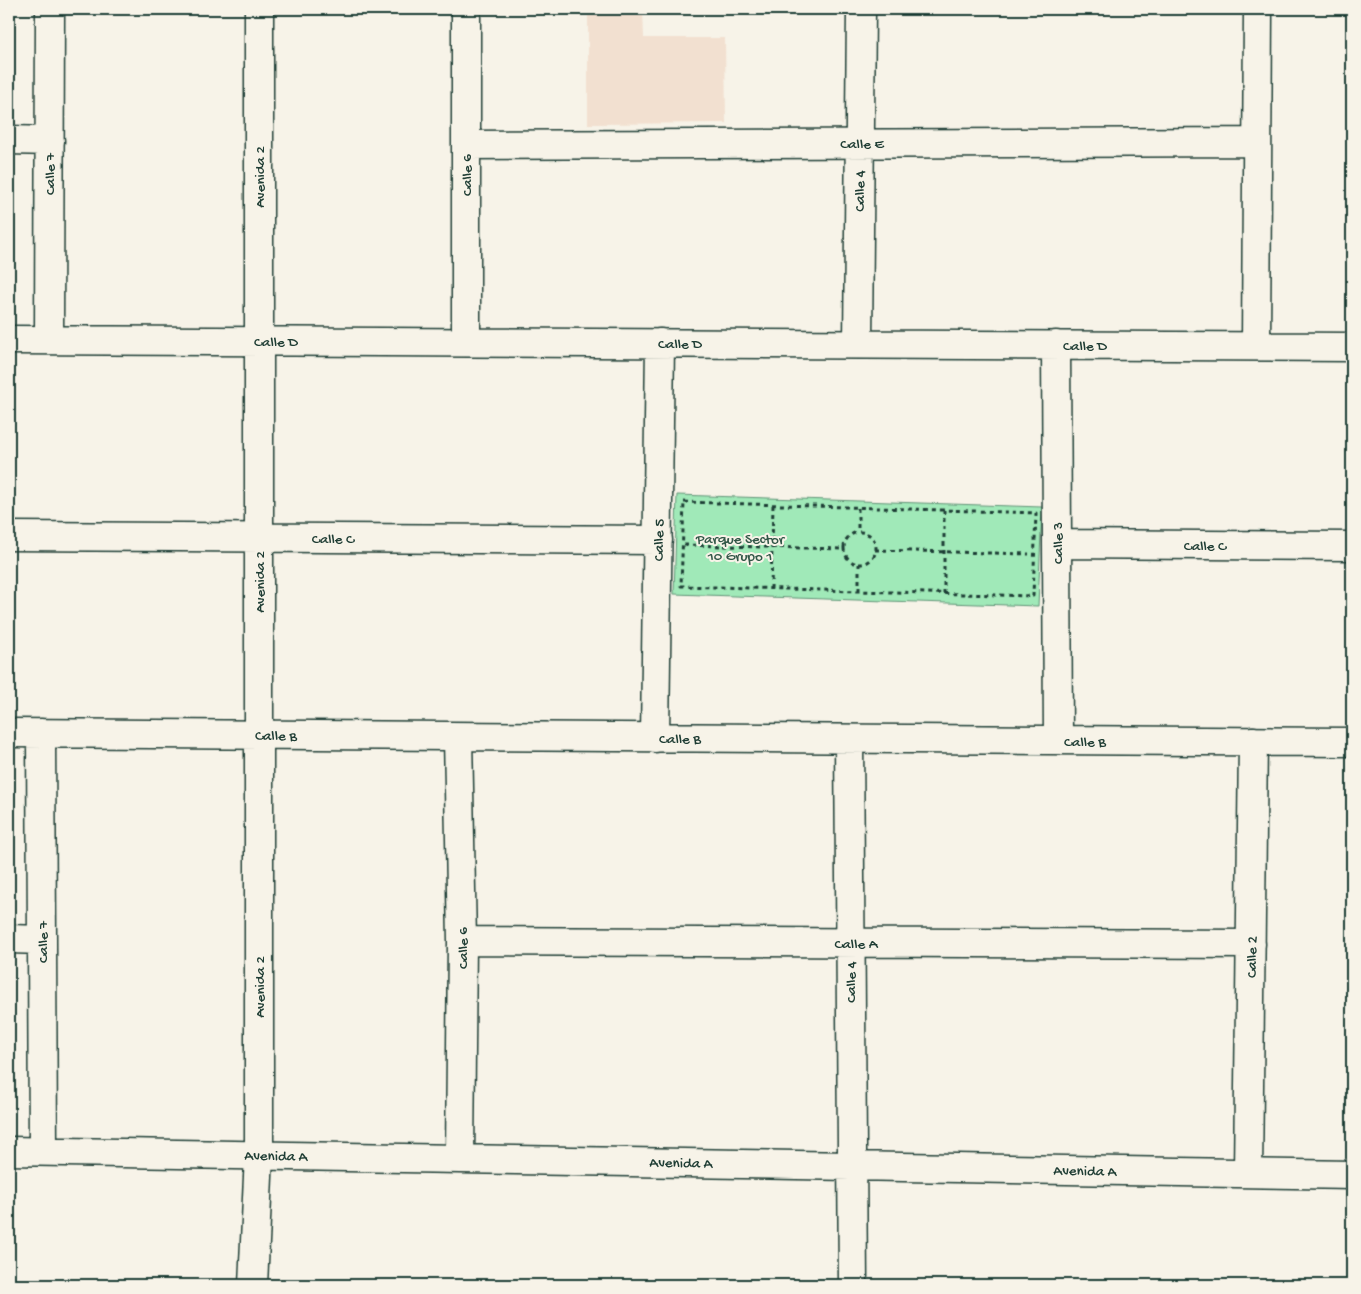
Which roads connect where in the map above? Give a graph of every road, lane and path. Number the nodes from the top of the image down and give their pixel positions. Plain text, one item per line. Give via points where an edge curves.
1 (50, 9) edge
2 (259, 9) edge
3 (466, 9) edge
4 (861, 9) edge
5 (1258, 9) edge
6 (9, 140) edge
7 (50, 140) junction
8 (1258, 142) junction
9 (860, 143) junction
10 (466, 145) junction
11 (9, 340) edge
12 (49, 340) junction
13 (260, 341) junction
14 (466, 342) junction
15 (660, 343) junction
16 (858, 344) junction
17 (1056, 345) junction
18 (1256, 346) junction
19 (1352, 347) edge
20 (774, 505) junction
21 (858, 508) junction
22 (944, 510) junction
23 (858, 532) junction
24 (9, 536) edge
25 (259, 538) junction
26 (666, 543) junction
27 (1352, 546) edge
28 (772, 547) junction
29 (843, 549) junction
30 (876, 550) junction
31 (1049, 551) junction
32 (944, 552) junction
33 (859, 564) junction
34 (771, 589) junction
35 (859, 591) junction
36 (944, 594) junction
37 (9, 733) edge
38 (42, 733) junction
39 (259, 735) junction
40 (458, 737) junction
41 (655, 738) junction
42 (849, 739) junction
43 (1058, 740) junction
44 (1253, 742) junction
45 (1352, 742) edge
46 (9, 939) edge
47 (42, 940) junction
48 (462, 941) junction
49 (850, 943) junction
50 (1251, 944) junction
51 (9, 1151) edge
52 (42, 1151) junction
53 (259, 1155) junction
54 (460, 1158) junction
55 (851, 1166) junction
56 (1248, 1173) junction
57 (1352, 1175) edge
58 (252, 1285) edge
59 (853, 1285) edge

1 - 7 street, Calle 7
2 - 13 street, Avenida 2
3 - 10 street, Calle 6
4 - 9 street, Calle 4
5 - 8 street
6 - 7 street
7 - 12 street, Calle 7
8 - 9 street, Calle E
8 - 18 street
9 - 10 street, Calle E
9 - 16 street, Calle 4
10 - 14 street, Calle 6
11 - 12 street, Calle D
12 - 13 street, Calle D
13 - 14 street, Calle D
13 - 25 street, Avenida 2
14 - 15 street, Calle D
15 - 16 street, Calle D
15 - 26 street, Calle 5
16 - 17 street, Calle D
17 - 18 street, Calle D
17 - 31 street, Calle 3
18 - 19 street, Calle D
20 - 21 path
20 - 26 path via 684,502
20 - 28 path
21 - 22 path
21 - 23 path
22 - 31 path via 1036,513
22 - 32 path
23 - 29 path via 850,534
23 - 30 path via 864,532 875,541
24 - 25 street, Calle C
25 - 26 street, Calle C
25 - 39 street, Avenida 2
26 - 28 path
26 - 34 path via 681,586
26 - 41 street, Calle 5
27 - 31 street, Calle C
28 - 29 path
28 - 34 path
29 - 33 path via 849,560
30 - 32 path
30 - 33 path via 869,561
31 - 32 path
31 - 36 path via 1033,596
31 - 43 street, Calle 3
32 - 36 path
33 - 35 path
34 - 35 path
35 - 36 path
37 - 38 street, Calle B
38 - 39 street, Calle B
38 - 47 street, Calle 7
39 - 40 street, Calle B
39 - 53 street, Avenida 2
40 - 41 street, Calle B
40 - 48 street, Calle 6
41 - 42 street, Calle B
42 - 43 street, Calle B
42 - 49 street, Calle 4
43 - 44 street, Calle B
44 - 45 street, Calle B
44 - 50 street, Calle 2
46 - 47 street
47 - 52 street, Calle 7
48 - 49 street, Calle A
48 - 54 street, Calle 6
49 - 50 street, Calle A
49 - 55 street, Calle 4
50 - 56 street, Calle 2
51 - 52 street, Avenida A
52 - 53 street, Avenida A
53 - 54 street, Avenida A
53 - 58 street, Avenida 2
54 - 55 street, Avenida A
55 - 56 street, Avenida A
55 - 59 street, Calle 4
56 - 57 street, Avenida A

